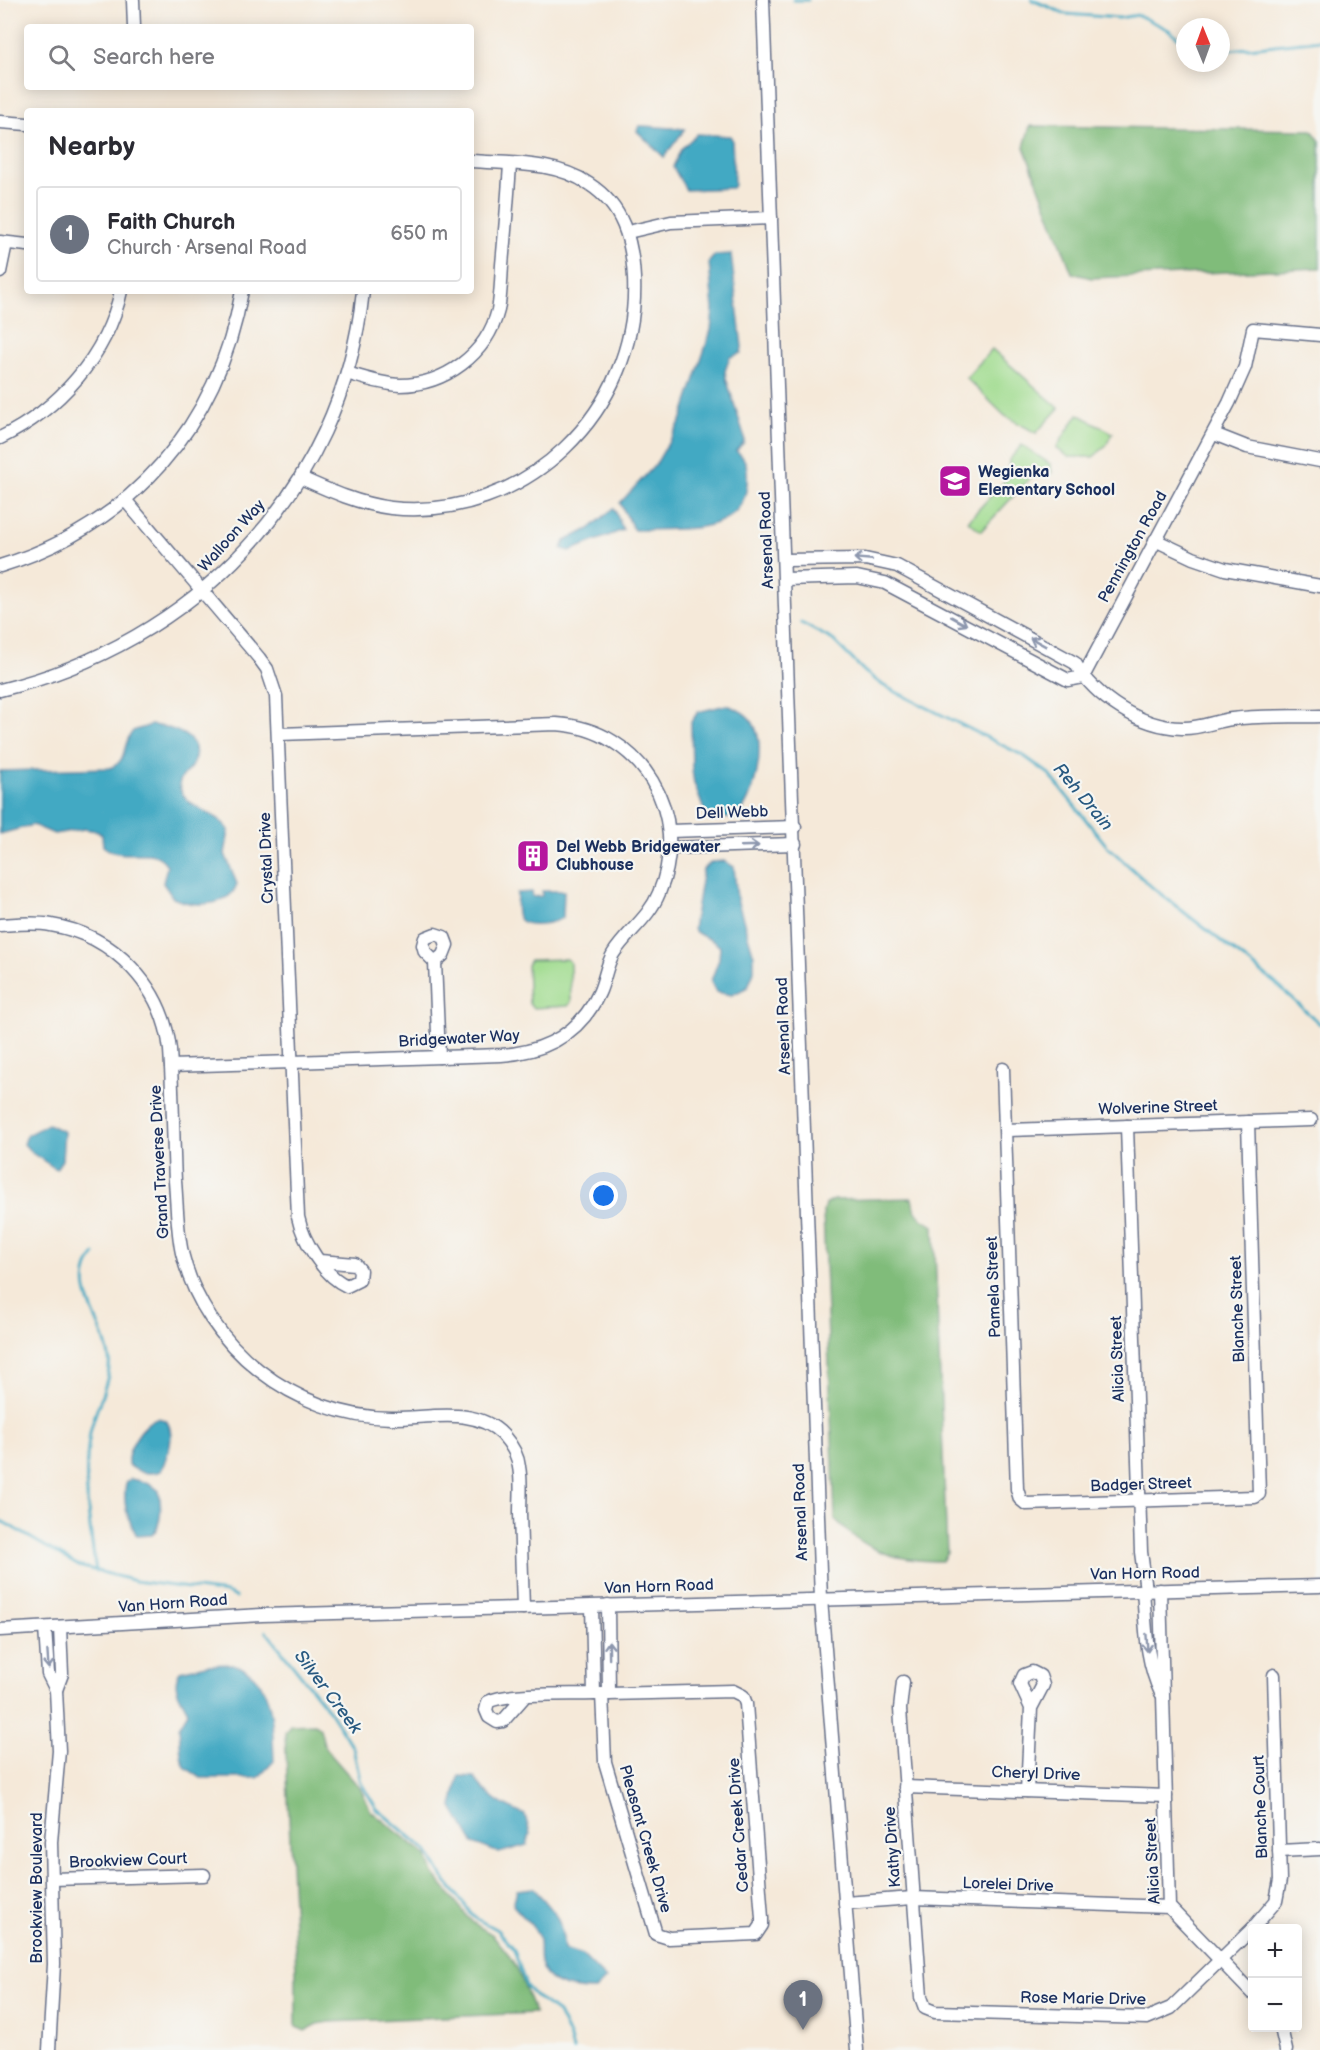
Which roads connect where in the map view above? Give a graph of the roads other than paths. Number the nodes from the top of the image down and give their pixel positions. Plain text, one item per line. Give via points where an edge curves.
1 (133, 0) edge
2 (763, 0) edge
3 (134, 24) edge
4 (0, 122) edge
5 (24, 124) edge
6 (474, 161) edge
7 (510, 164) junction
8 (771, 218) junction
9 (628, 232) junction
10 (3, 243) edge
11 (24, 244) edge
12 (0, 272) edge
13 (120, 294) edge
14 (241, 294) edge
15 (363, 294) edge
16 (1320, 335) edge
17 (347, 373) junction
18 (1214, 434) junction
19 (0, 438) edge
20 (1320, 461) edge
21 (301, 478) junction
22 (126, 501) junction
23 (1155, 540) junction
24 (784, 560) junction
25 (0, 566) edge
26 (785, 579) junction
27 (934, 586) junction
28 (1320, 586) edge
29 (203, 592) junction
30 (925, 602) junction
31 (1010, 627) junction
32 (1000, 643) junction
33 (1083, 676) junction
34 (0, 690) edge
35 (1320, 716) edge
36 (280, 734) junction
37 (795, 827) junction
38 (670, 831) junction
39 (795, 844) junction
40 (670, 848) junction
41 (0, 925) edge
42 (435, 962) dead end
43 (439, 1057) junction
44 (291, 1063) junction
45 (171, 1066) junction
46 (1003, 1069) dead end
47 (1311, 1120) dead end
48 (1248, 1122) junction
49 (1127, 1126) junction
50 (1006, 1130) junction
51 (320, 1260) dead end
52 (1259, 1494) joint
53 (1140, 1501) junction
54 (1024, 1503) joint
55 (1320, 1586) edge
56 (1145, 1590) junction
57 (1160, 1590) junction
58 (821, 1599) junction
59 (608, 1605) junction
60 (592, 1606) junction
61 (523, 1608) junction
62 (60, 1627) junction
63 (45, 1628) junction
64 (0, 1630) edge
65 (1274, 1675) dead end
66 (903, 1682) dead end
67 (56, 1690) junction
68 (602, 1694) junction
69 (1161, 1694) junction
70 (525, 1696) dead end
71 (1031, 1708) dead end
72 (905, 1787) junction
73 (1028, 1791) junction
74 (1166, 1796) junction
75 (1320, 1849) edge
76 (1279, 1851) junction
77 (204, 1875) dead end
78 (52, 1879) junction
79 (913, 1898) junction
80 (845, 1903) junction
81 (1169, 1907) junction
82 (1257, 1924) edge
83 (1248, 1934) edge
84 (749, 1935) joint
85 (1221, 1960) junction
86 (1248, 1989) edge
87 (925, 2008) joint
88 (1282, 2032) edge
89 (49, 2050) edge
90 (856, 2050) edge
91 (1286, 2050) edge

1 - 3 street
2 - 8 street, Arsenal Road
4 - 5 street
6 - 7 street
7 - 9 street via 550,168 581,179 607,199
7 - 17 street via 499,303 482,343 462,364 425,382 386,384
8 - 9 street via 671,222
8 - 24 street, Arsenal Road
9 - 21 street via 633,253 634,308 621,363 605,399 559,455 508,488 478,500 423,509 358,501
10 - 11 street
10 - 12 street
13 - 19 street via 102,341 68,389 40,414
14 - 22 street via 226,355 204,404 171,453
15 - 17 street, Walloon Way
16 - 18 street, Pennington Road via 1253,329 1242,375
17 - 21 street, Walloon Way via 329,422
18 - 20 street via 1248,447
18 - 23 street, Pennington Road
21 - 29 street, Walloon Way via 256,538
22 - 25 street via 67,539
22 - 29 street, Crystal Drive
23 - 28 street via 1225,569
23 - 33 street, Pennington Road
24 - 26 street, Arsenal Road
27 -> 24 street via 897,566 866,559
26 - 30 street via 872,579
26 - 37 street, Arsenal Road
27 - 30 street
27 - 31 street
29 - 34 street, Walloon Way via 118,647 54,675
29 - 36 street, Crystal Drive via 267,669 276,696
30 -> 32 street
31 - 32 street
33 -> 31 street via 1075,663
32 - 33 street via 1068,680
33 - 35 street via 1113,703 1160,725 1183,728 1233,719
36 - 38 street, Bridgewater Way via 556,724 579,727 618,745 640,764 660,795
36 - 44 street, Crystal Drive
37 - 38 street, Dell Webb
37 - 39 street, Arsenal Road
38 - 40 street, Bridgewater Way
40 -> 39 street, Dell Webb
39 - 58 street, Arsenal Road
40 - 43 street, Bridgewater Way via 666,875 653,906 613,955 595,1001 572,1030 549,1045 521,1053
41 - 45 street, Grand Traverse Drive via 65,928 96,939 121,956 148,987 162,1014
42 - 43 street
43 - 44 street, Bridgewater Way
44 - 45 street, Bridgewater Way
44 - 51 street, Crystal Drive via 298,1217 305,1241
45 - 61 street, Grand Traverse Drive via 179,1237 192,1282 213,1322 256,1369 317,1403 384,1418 468,1417 488,1424 503,1436 519,1467
46 - 50 street, Pamela Street
47 - 48 street, Wolverine Street
48 - 49 street, Wolverine Street
48 - 52 street, Blanche Street
49 - 50 street, Wolverine Street
49 - 53 street, Alicia Street
50 - 54 street, Pamela Street via 1017,1489
52 - 53 street, Badger Street
53 - 54 street, Badger Street
53 - 56 street, Alicia Street
55 - 57 street, Van Horn Road
56 - 57 street, Van Horn Road
56 - 58 street, Van Horn Road
56 -> 69 street, Alicia Street via 1147,1651
57 - 69 street, Alicia Street via 1164,1669
58 - 59 street, Van Horn Road
58 - 80 street, Arsenal Road
59 - 60 street, Van Horn Road
68 -> 59 street, Pleasant Creek Drive
60 - 61 street, Van Horn Road
60 - 68 street, Pleasant Creek Drive
61 - 62 street, Van Horn Road via 245,1616
62 - 63 street, Van Horn Road
62 - 67 street, Brookview Boulevard via 62,1674
63 - 64 street, Van Horn Road
63 -> 67 street, Brookview Boulevard via 48,1674
65 - 76 street, Blanche Court
66 - 72 street, Kathy Drive via 900,1709
67 - 78 street, Brookview Boulevard via 58,1751
68 - 70 street
68 - 84 street, Pleasant Creek Drive via 605,1762 656,1934 669,1938
68 - 84 street, Cedar Creek Drive via 733,1691 743,1696 762,1918 760,1929
69 - 74 street, Alicia Street
71 - 73 street
72 - 73 street, Cheryl Drive
72 - 79 street, Kathy Drive
73 - 74 street, Cheryl Drive
74 - 81 street, Alicia Street
75 - 76 street
76 - 82 street, Blanche Court via 1276,1901
77 - 78 street, Brookview Court
78 - 89 street, Brookview Boulevard via 54,1964
79 - 80 street, Lorelei Drive
79 - 81 street, Lorelei Drive
79 - 87 street, Kathy Drive via 921,2004
80 - 90 street, Arsenal Road
81 - 85 street, Alicia Street
83 - 85 street, Blanche Court
85 - 86 street, Alicia Street
85 - 87 street, Rose Marie Drive via 1171,2008 1147,2019 935,2012
88 - 91 street

